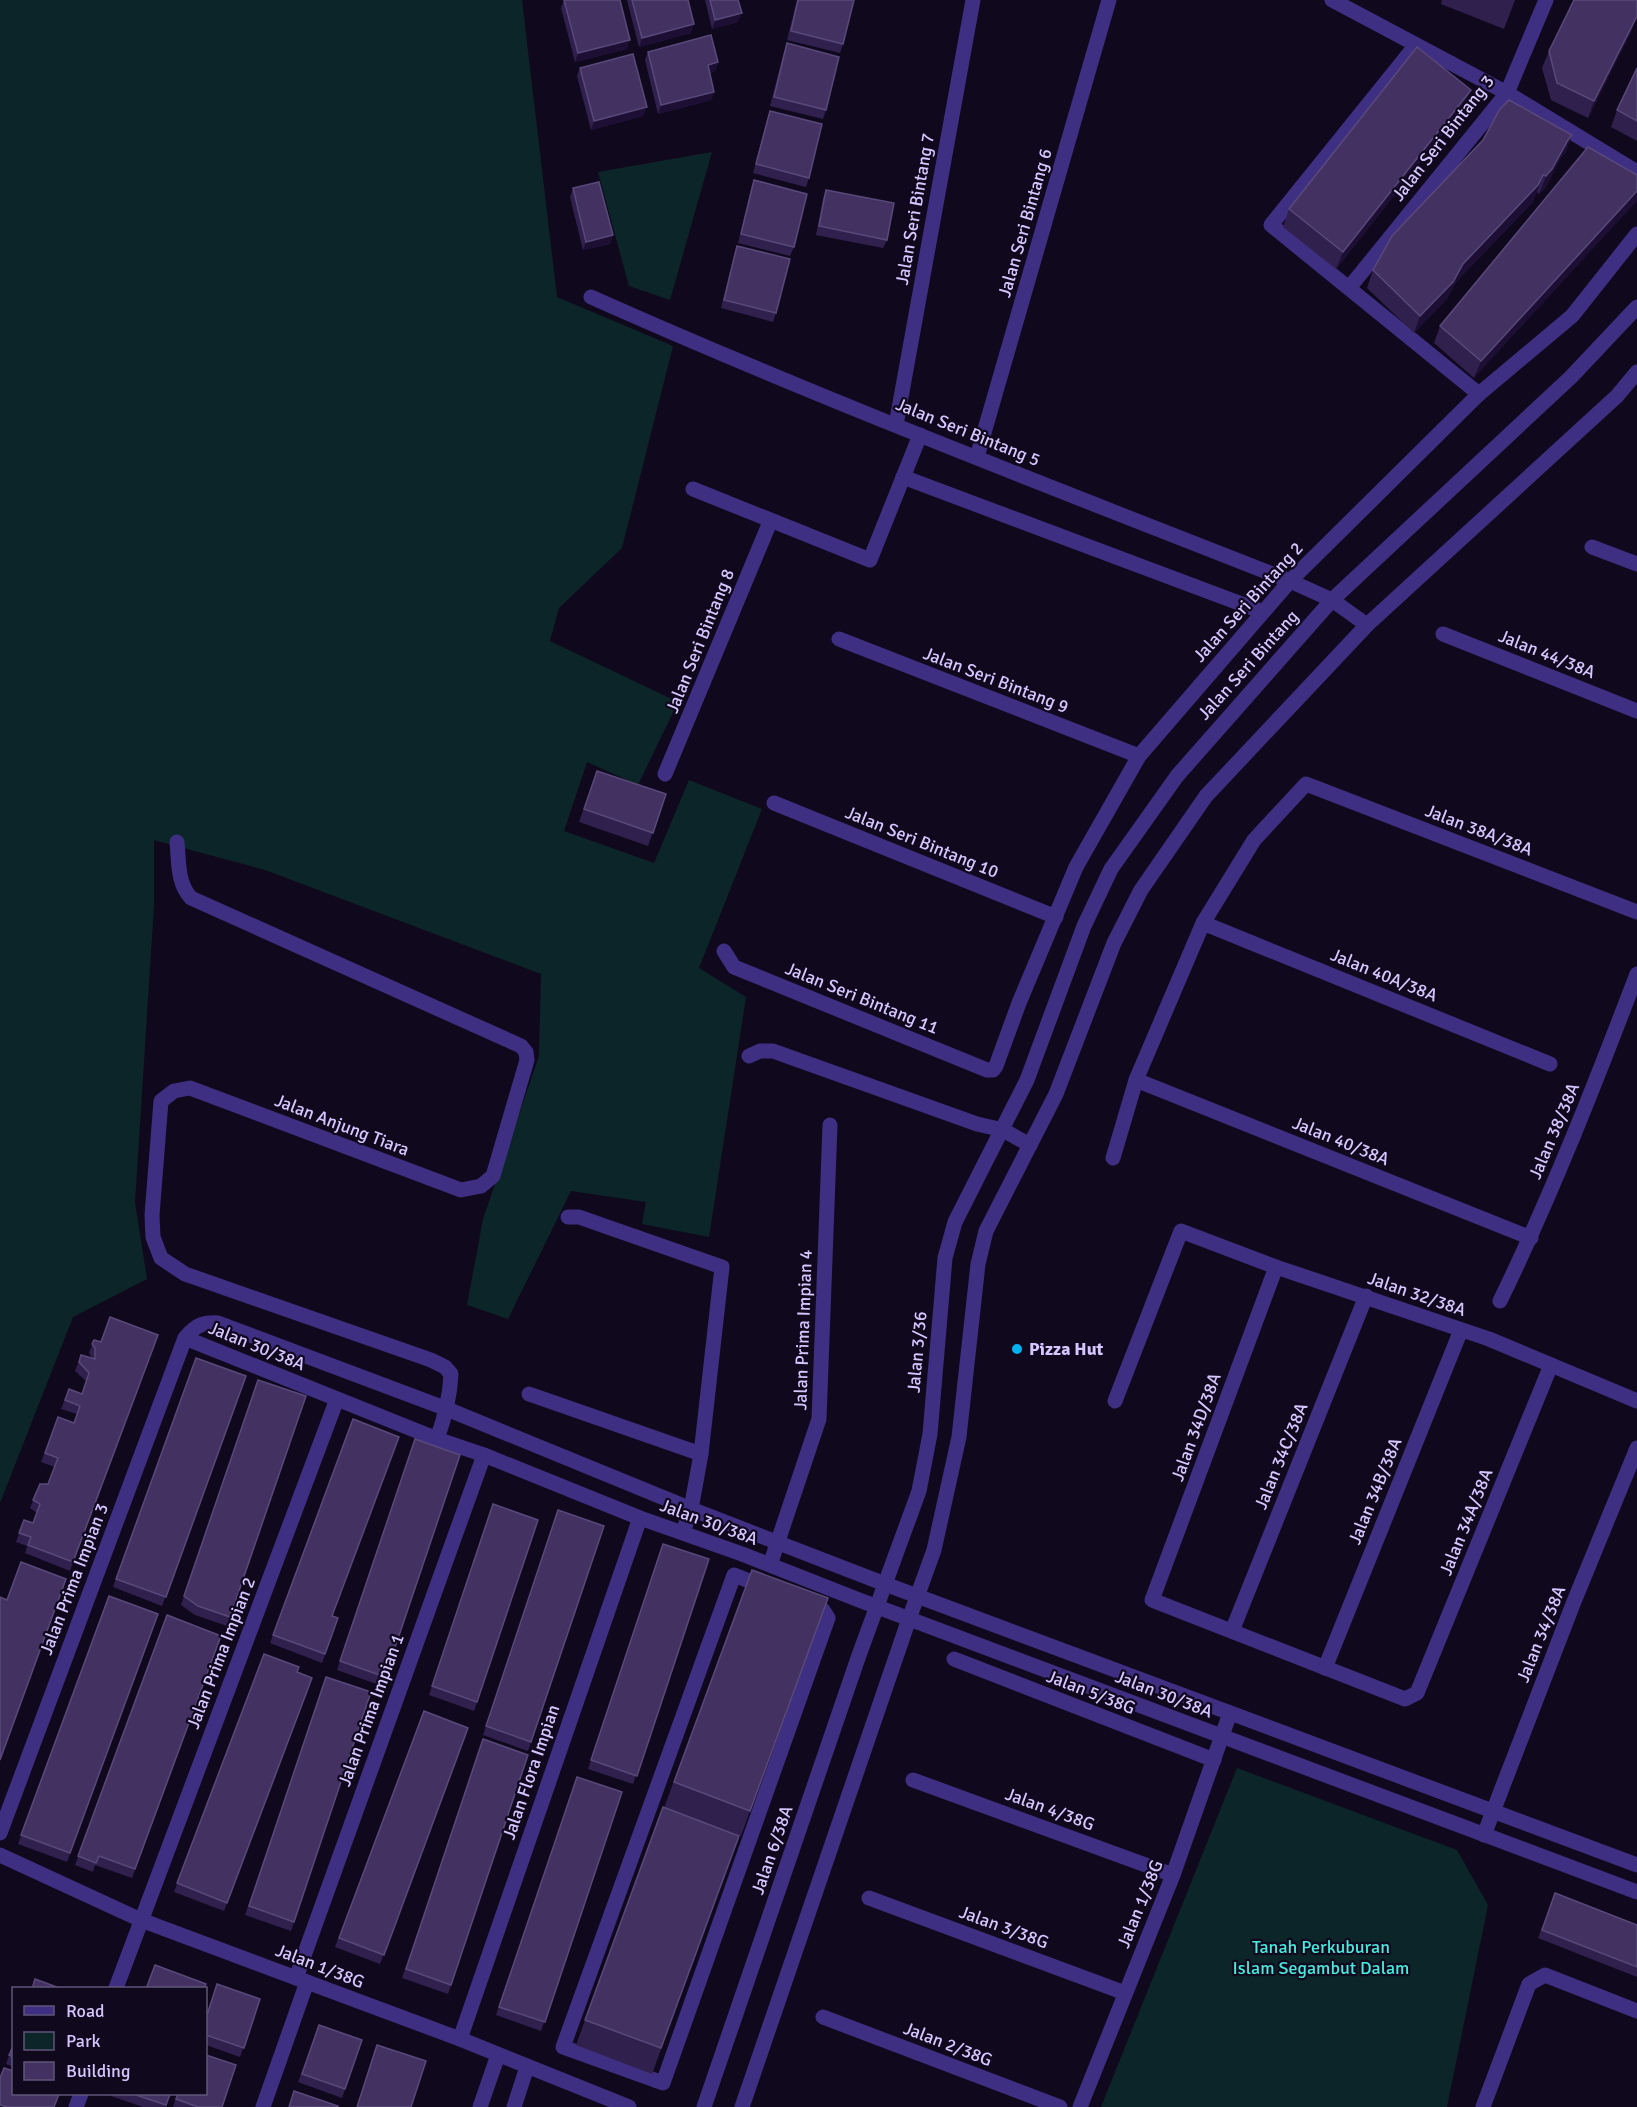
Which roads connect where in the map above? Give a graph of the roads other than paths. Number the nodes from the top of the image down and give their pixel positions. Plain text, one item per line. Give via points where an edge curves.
1 (972, 0) edge
2 (1109, 0) edge
3 (1332, 0) edge
4 (1546, 0) edge
5 (1416, 45) junction
6 (1507, 93) junction
7 (1637, 172) edge
8 (1637, 234) edge
9 (1349, 288) junction
10 (591, 297) dead end
11 (1637, 307) edge
12 (1637, 372) edge
13 (1479, 394) junction
14 (896, 425) junction
15 (920, 435) junction
16 (977, 457) junction
17 (903, 477) junction
18 (693, 489) dead end
19 (770, 522) junction
20 (1592, 547) dead end
21 (1637, 564) edge
22 (1290, 581) junction
23 (1332, 600) junction
24 (1263, 612) junction
25 (1367, 625) junction
26 (1443, 634) dead end
27 (839, 639) dead end
28 (1637, 711) edge
29 (1139, 756) junction
30 (665, 774) dead end
31 (774, 803) dead end
32 (177, 842) dead end
33 (1637, 912) edge
34 (1056, 917) junction
35 (1203, 923) junction
36 (724, 951) dead end
37 (1637, 974) edge
38 (749, 1056) dead end
39 (1550, 1064) dead end
40 (993, 1070) joint
41 (1136, 1080) junction
42 (830, 1125) dead end
43 (1003, 1130) junction
44 (1030, 1145) junction
45 (1113, 1158) dead end
46 (568, 1217) dead end
47 (1531, 1238) junction
48 (1276, 1267) junction
49 (1365, 1296) junction
50 (1500, 1301) dead end
51 (1461, 1330) junction
52 (185, 1338) junction
53 (1551, 1365) junction
54 (529, 1394) dead end
55 (337, 1399) junction
56 (1115, 1401) dead end
57 (1637, 1401) edge
58 (447, 1410) junction
59 (437, 1439) junction
60 (1637, 1448) edge
61 (701, 1454) junction
62 (484, 1455) junction
63 (691, 1509) junction
64 (640, 1518) junction
65 (683, 1532) junction
66 (778, 1542) junction
67 (742, 1554) junction
68 (770, 1565) junction
69 (734, 1575) junction
70 (885, 1584) junction
71 (918, 1596) junction
72 (877, 1606) junction
73 (909, 1619) junction
74 (1232, 1631) junction
75 (954, 1659) dead end
76 (1325, 1668) junction
77 (1126, 1674) junction
78 (1119, 1698) junction
79 (1230, 1713) junction
80 (1222, 1736) junction
81 (1214, 1760) junction
82 (913, 1780) dead end
83 (1492, 1812) junction
84 (0, 1833) edge
85 (1484, 1835) junction
86 (0, 1855) edge
87 (1637, 1865) edge
88 (1173, 1875) junction
89 (1637, 1892) edge
90 (869, 1898) dead end
91 (141, 1920) junction
92 (301, 1980) junction
93 (117, 1987) edge
94 (1125, 1993) junction
95 (1637, 2011) edge
96 (823, 2017) dead end
97 (460, 2039) junction
98 (498, 2055) junction
99 (527, 2067) junction
100 (263, 2107) edge
101 (480, 2107) edge
102 (514, 2107) edge
103 (629, 2107) edge
104 (704, 2107) edge
105 (742, 2107) edge
106 (1060, 2107) edge
107 (1080, 2107) edge
108 (1483, 2107) edge

1 - 14 street, Jalan Seri Bintang 7
2 - 16 street, Jalan Seri Bintang 6
3 - 5 street
4 - 6 street, Jalan Seri Bintang 3
5 - 6 street
5 - 9 street via 1271,225
6 - 7 street
6 - 9 street, Jalan Seri Bintang 3
8 - 13 street, Jalan Seri Bintang 2 via 1572,316
9 - 13 street
10 - 14 street, Jalan Seri Bintang 5
11 - 23 street, Jalan Seri Bintang via 1571,377
12 - 25 street via 1617,396
13 - 22 street, Jalan Seri Bintang 2
14 - 15 street, Jalan Seri Bintang 5
15 - 16 street, Jalan Seri Bintang 5
15 - 17 street
16 - 22 street, Jalan Seri Bintang 5
17 - 19 street via 870,560
17 - 24 street
18 - 19 street
19 - 30 street, Jalan Seri Bintang 8
20 - 21 street
22 - 23 street, Jalan Seri Bintang 5
22 - 24 street, Jalan Seri Bintang 2
23 - 25 street, Jalan Seri Bintang 5
23 - 43 street, Jalan Seri Bintang via 1176,776 1112,869 1084,926 1027,1080
24 - 29 street, Jalan Seri Bintang 2
25 - 44 street via 1206,796 1141,890 1114,943 1056,1094
26 - 28 street, Jalan 44/38A
27 - 29 street, Jalan Seri Bintang 9
29 - 34 street, Jalan Seri Bintang 2 via 1076,867
31 - 34 street, Jalan Seri Bintang 10
32 - 58 street, Jalan Anjung Tiara via 181,882 191,898 521,1046 526,1052 527,1060 493,1176 481,1186 461,1190 190,1088 174,1091 161,1101 152,1215 153,1237 161,1258 185,1274 445,1367 451,1374
33 - 35 street, Jalan 38A/38A via 1306,784 1254,840
34 - 40 street, Jalan Seri Bintang 2
35 - 39 street, Jalan 40A/38A
35 - 41 street
36 - 40 street, Jalan Seri Bintang 11 via 734,967
37 - 47 street, Jalan 38/38A
38 - 43 street via 773,1051
41 - 45 street
41 - 47 street, Jalan 40/38A
42 - 66 street, Jalan Prima Impian 4 via 819,1419
43 - 44 street
43 - 70 street, Jalan 3/36 via 955,1222 945,1258 930,1434 920,1491
44 - 71 street via 986,1231 978,1264 959,1437 934,1550
46 - 61 street via 579,1217 722,1267
47 - 50 street, Jalan 38/38A
48 - 49 street, Jalan 32/38A
48 - 56 street, Jalan 32/38A via 1181,1231
48 - 74 street, Jalan 34D/38A via 1152,1600
49 - 51 street, Jalan 32/38A
49 - 74 street, Jalan 34C/38A
51 - 53 street, Jalan 32/38A
51 - 76 street, Jalan 34B/38A
52 - 55 street, Jalan 30/38A
52 - 58 street, Jalan 30/38A via 194,1327 218,1323
52 - 84 street, Jalan Prima Impian 3
53 - 57 street, Jalan 32/38A
53 - 76 street, Jalan 34A/38A via 1417,1693 1405,1699
54 - 61 street
55 - 59 street, Jalan 30/38A
55 - 91 street, Jalan Prima Impian 2
58 - 59 street, Jalan Anjung Tiara
58 - 63 street, Jalan 30/38A
59 - 62 street, Jalan 30/38A
60 - 83 street, Jalan 34/38A
61 - 63 street
62 - 64 street, Jalan 30/38A
62 - 92 street, Jalan Prima Impian 1
63 - 65 street
63 - 66 street, Jalan 30/38A
64 - 65 street, Jalan 30/38A
64 - 97 street, Jalan Flora Impian
65 - 67 street, Jalan 30/38A
66 - 68 street, Jalan Prima Impian 4
66 - 70 street, Jalan 30/38A
67 - 68 street, Jalan 30/38A
67 - 69 street
68 - 72 street, Jalan 30/38A
69 - 69 street via 823,1610 828,1618 663,2083 563,2047
70 - 71 street, Jalan 30/38A
70 - 72 street, Jalan 3/36
71 - 73 street
71 - 77 street, Jalan 30/38A
72 - 73 street, Jalan 30/38A
72 - 104 street, Jalan 6/38A
73 - 78 street, Jalan 30/38A
73 - 105 street
74 - 76 street
75 - 81 street, Jalan 5/38G
77 - 78 street
77 - 79 street, Jalan 30/38A
78 - 80 street, Jalan 30/38A
79 - 80 street, Jalan 1/38G
79 - 83 street, Jalan 30/38A
80 - 81 street, Jalan 1/38G
80 - 85 street, Jalan 30/38A
81 - 88 street, Jalan 1/38G
82 - 88 street, Jalan 4/38G
83 - 85 street, Jalan 34/38A
83 - 87 street, Jalan 30/38A
85 - 89 street, Jalan 30/38A
86 - 91 street, Jalan 1/38G
88 - 94 street, Jalan 1/38G
90 - 94 street, Jalan 3/38G
91 - 92 street, Jalan 1/38G
91 - 93 street, Jalan Prima Impian 2
92 - 97 street, Jalan 1/38G
92 - 100 street, Jalan Prima Impian 1
94 - 107 street, Jalan 1/38G
95 - 108 street via 1545,1975 1529,1984
96 - 106 street, Jalan 2/38G
97 - 98 street, Jalan 1/38G
98 - 99 street, Jalan 1/38G
98 - 101 street
99 - 102 street
99 - 103 street, Jalan 1/38G

